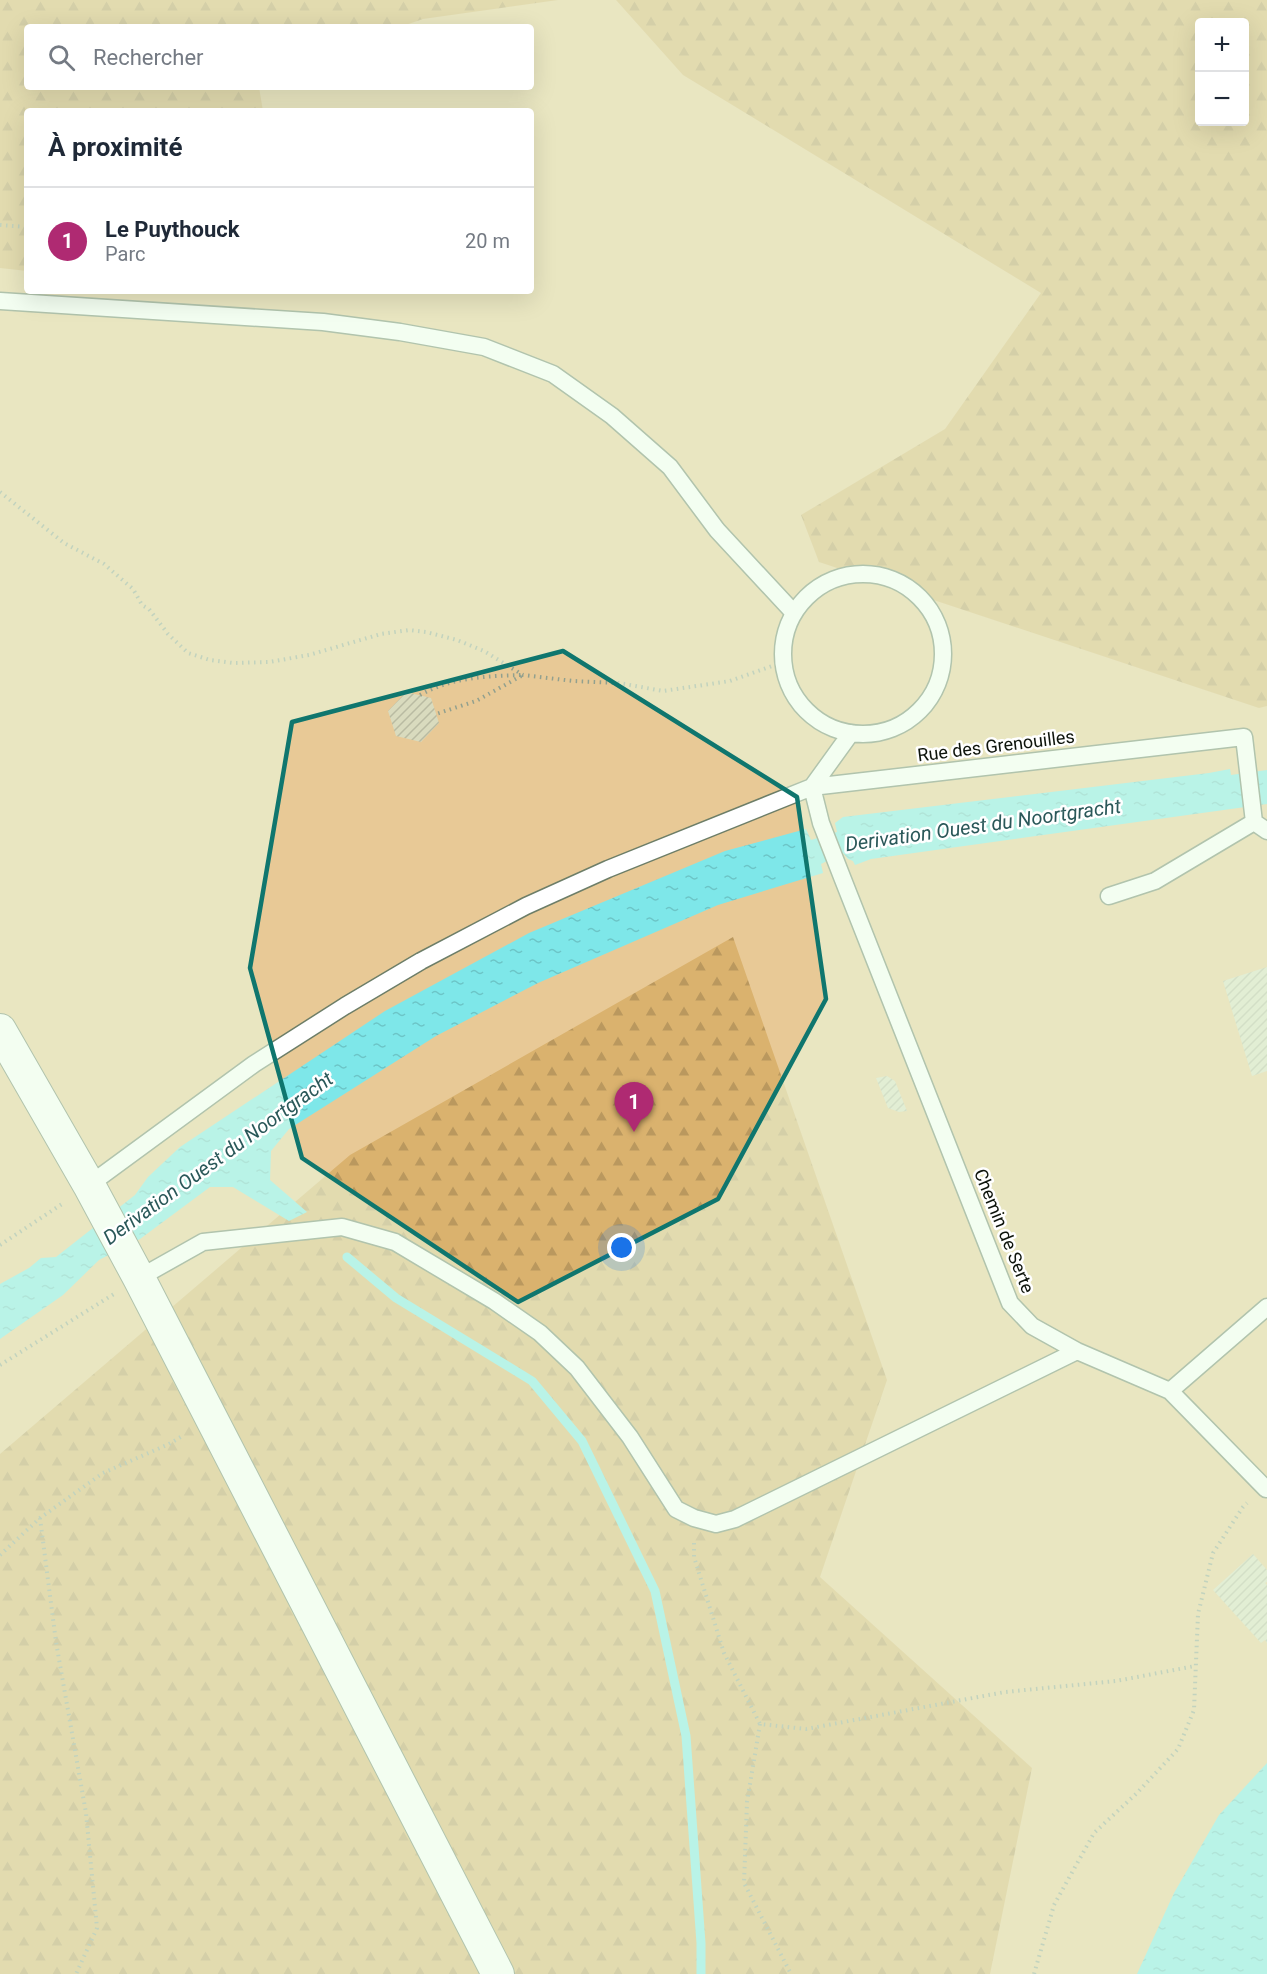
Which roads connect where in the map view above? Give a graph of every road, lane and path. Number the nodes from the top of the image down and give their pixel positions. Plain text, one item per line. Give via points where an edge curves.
1 (0, 225) edge
2 (24, 227) edge
3 (0, 301) edge
4 (0, 492) edge
5 (794, 613) junction
6 (783, 662) junction
7 (523, 675) junction
8 (420, 695) dead end
9 (436, 714) dead end
10 (851, 733) junction
11 (812, 787) junction
12 (1258, 823) edge
13 (1109, 896) dead end
14 (0, 1030) edge
15 (93, 1193) junction
16 (0, 1245) edge
17 (133, 1268) junction
18 (1267, 1307) edge
19 (1077, 1351) junction
20 (0, 1365) edge
21 (1170, 1391) junction
22 (210, 1418) junction
23 (1266, 1489) edge
24 (40, 1518) junction
25 (694, 1518) junction
26 (0, 1555) edge
27 (1195, 1666) junction
28 (760, 1724) junction
29 (76, 1974) edge
30 (498, 1974) edge
31 (791, 1974) edge
32 (1034, 1974) edge

1 - 2 path
3 - 5 lane via 323,322 389,330 484,347 554,374 612,416 670,467 717,530
4 - 7 path via 64,543 104,564 133,589 188,653 221,662 269,662 409,630 457,640
5 - 6 lane via 785,637
5 - 10 lane via 811,593 834,579 873,574 910,589 935,620 943,658 937,684 923,706 890,729
6 - 7 path via 730,681 663,691
6 - 10 lane via 790,687 805,709 826,724
7 - 8 path via 463,679
7 - 9 path via 476,702
10 - 11 lane
11 - 12 lane, Rue des Grenouilles via 1244,737
11 - 15 lane, Rue des Grenouilles via 634,857 526,906 421,961 254,1064
11 - 19 lane, Chemin de Serte via 821,823 1010,1303 1032,1326
12 - 13 lane via 1155,881
14 - 15 street
15 - 16 path
15 - 17 street
17 - 20 path
17 - 22 street
17 - 25 lane via 203,1242 342,1227 395,1242 540,1333 577,1368 624,1429 676,1509
18 - 21 lane
19 - 21 lane, Chemin de Serte
19 - 25 lane via 735,1519 716,1524
21 - 23 lane, Chemin de Serte
22 - 24 path via 169,1444 103,1473
22 - 30 street
23 - 27 path via 1243,1507 1213,1553 1198,1614
24 - 26 path
24 - 29 path via 56,1642 86,1813 97,1928
25 - 28 path via 694,1557 724,1653
27 - 28 path via 1116,1681 1005,1692 806,1729
27 - 32 path via 1194,1710 1178,1749 1094,1833 1054,1905
28 - 31 path via 747,1802 744,1883

